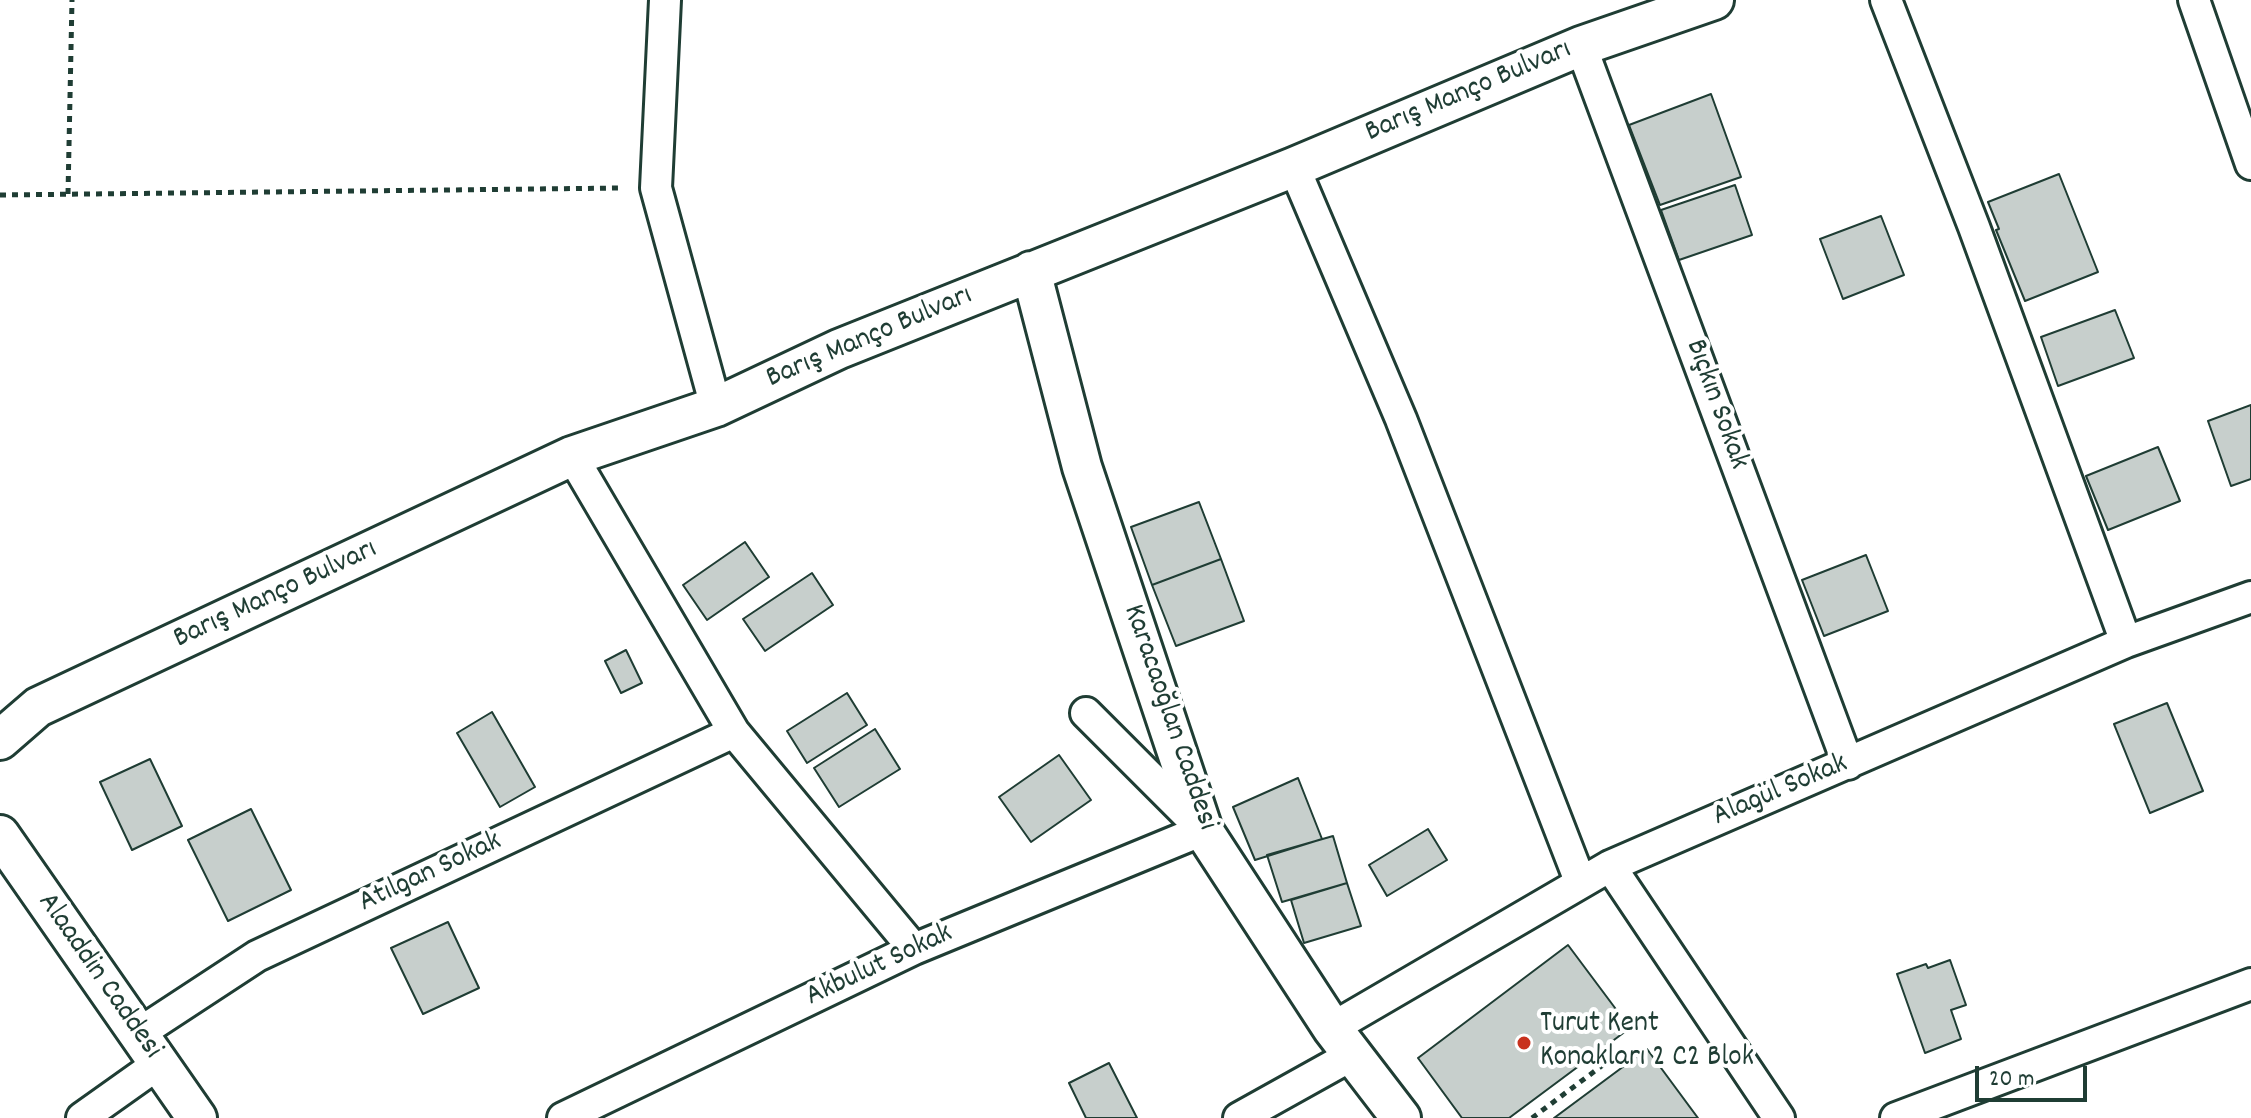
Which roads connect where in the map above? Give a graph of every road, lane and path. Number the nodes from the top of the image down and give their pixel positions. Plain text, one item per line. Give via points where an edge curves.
1 (72, 0) edge
2 (665, 0) edge
3 (1714, 0) edge
4 (1886, 0) edge
5 (2194, 0) edge
6 (1581, 46) junction
7 (2251, 164) edge
8 (1294, 167) junction
9 (656, 188) junction
10 (68, 194) junction
11 (0, 195) edge
12 (1031, 271) junction
13 (716, 407) junction
14 (572, 456) junction
15 (2251, 597) edge
16 (2126, 642) junction
17 (1086, 713) dead end
18 (734, 732) junction
19 (0, 740) edge
20 (1848, 764) junction
21 (1203, 830) junction
22 (0, 835) edge
23 (1610, 866) junction
24 (1580, 881) junction
25 (914, 949) junction
26 (2251, 984) edge
27 (1343, 1041) junction
28 (1627, 1047) dead end
29 (148, 1049) junction
30 (82, 1118) edge
31 (197, 1118) edge
32 (563, 1118) edge
33 (1239, 1118) edge
34 (1401, 1118) edge
35 (1532, 1118) edge
36 (1779, 1118) edge
37 (1896, 1118) edge

1 - 10 path
2 - 9 street
3 - 6 street, Barış Manço Bulvarı
4 - 16 street
5 - 7 street
6 - 8 street, Barış Manço Bulvarı
6 - 20 street, Bıçkın Sokak
8 - 12 street, Barış Manço Bulvarı
8 - 24 street via 1401,419
9 - 10 path
9 - 13 street
10 - 11 path
12 - 13 street, Barış Manço Bulvarı via 839,349
12 - 21 street, Karacaoğlan Caddesi via 1082,467
13 - 14 street, Barış Manço Bulvarı
14 - 18 street
14 - 19 street, Barış Manço Bulvarı via 38,707
15 - 16 street, Alagül Sokak
16 - 20 street, Alagül Sokak
17 - 21 street
18 - 25 street
18 - 29 street, Atılgan Sokak via 257,956
20 - 23 street, Alagül Sokak
21 - 25 street, Akbulut Sokak
21 - 27 street, Karacaoğlan Caddesi
22 - 29 street, Alaaddin Caddesi
23 - 24 street, Alagül Sokak
23 - 36 street
24 - 27 street, Alagül Sokak
25 - 32 street, Akbulut Sokak
26 - 37 street
27 - 33 street, Alagül Sokak
27 - 34 street, Karacaoğlan Caddesi
28 - 35 path
29 - 30 street, Atılgan Sokak
29 - 31 street, Alaaddin Caddesi

